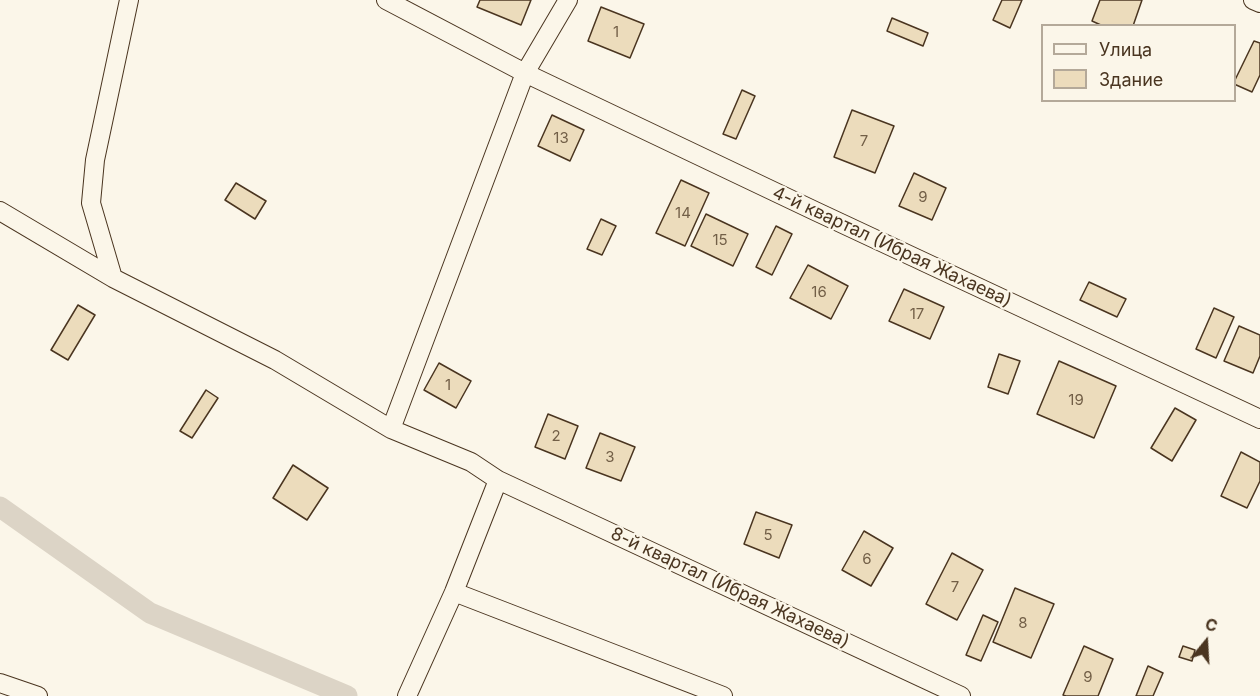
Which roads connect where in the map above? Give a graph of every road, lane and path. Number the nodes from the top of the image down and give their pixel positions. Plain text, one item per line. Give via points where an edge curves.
1 (129, 0) edge
2 (386, 0) edge
3 (568, 0) edge
4 (1253, 0) edge
5 (1260, 3) edge
6 (525, 73) junction
7 (0, 211) edge
8 (113, 278) junction
9 (1260, 419) edge
10 (391, 429) junction
11 (498, 480) junction
12 (454, 592) junction
13 (0, 683) edge
14 (410, 690) edge
15 (38, 696) edge
16 (723, 696) edge
17 (962, 696) edge

1 - 8 street via 95,160 92,203
2 - 6 street, 4-й квартал (Ибрая Жахаева)
3 - 6 street
4 - 5 street
6 - 9 street, 4-й квартал (Ибрая Жахаева)
6 - 10 street
7 - 8 street, 8-й квартал (Ибрая Жахаева)
8 - 10 street, 8-й квартал (Ибрая Жахаева) via 275,360
10 - 11 street, 8-й квартал (Ибрая Жахаева) via 471,462
11 - 12 street
11 - 17 street, 8-й квартал (Ибрая Жахаева)
12 - 14 street
12 - 16 street
13 - 15 street

